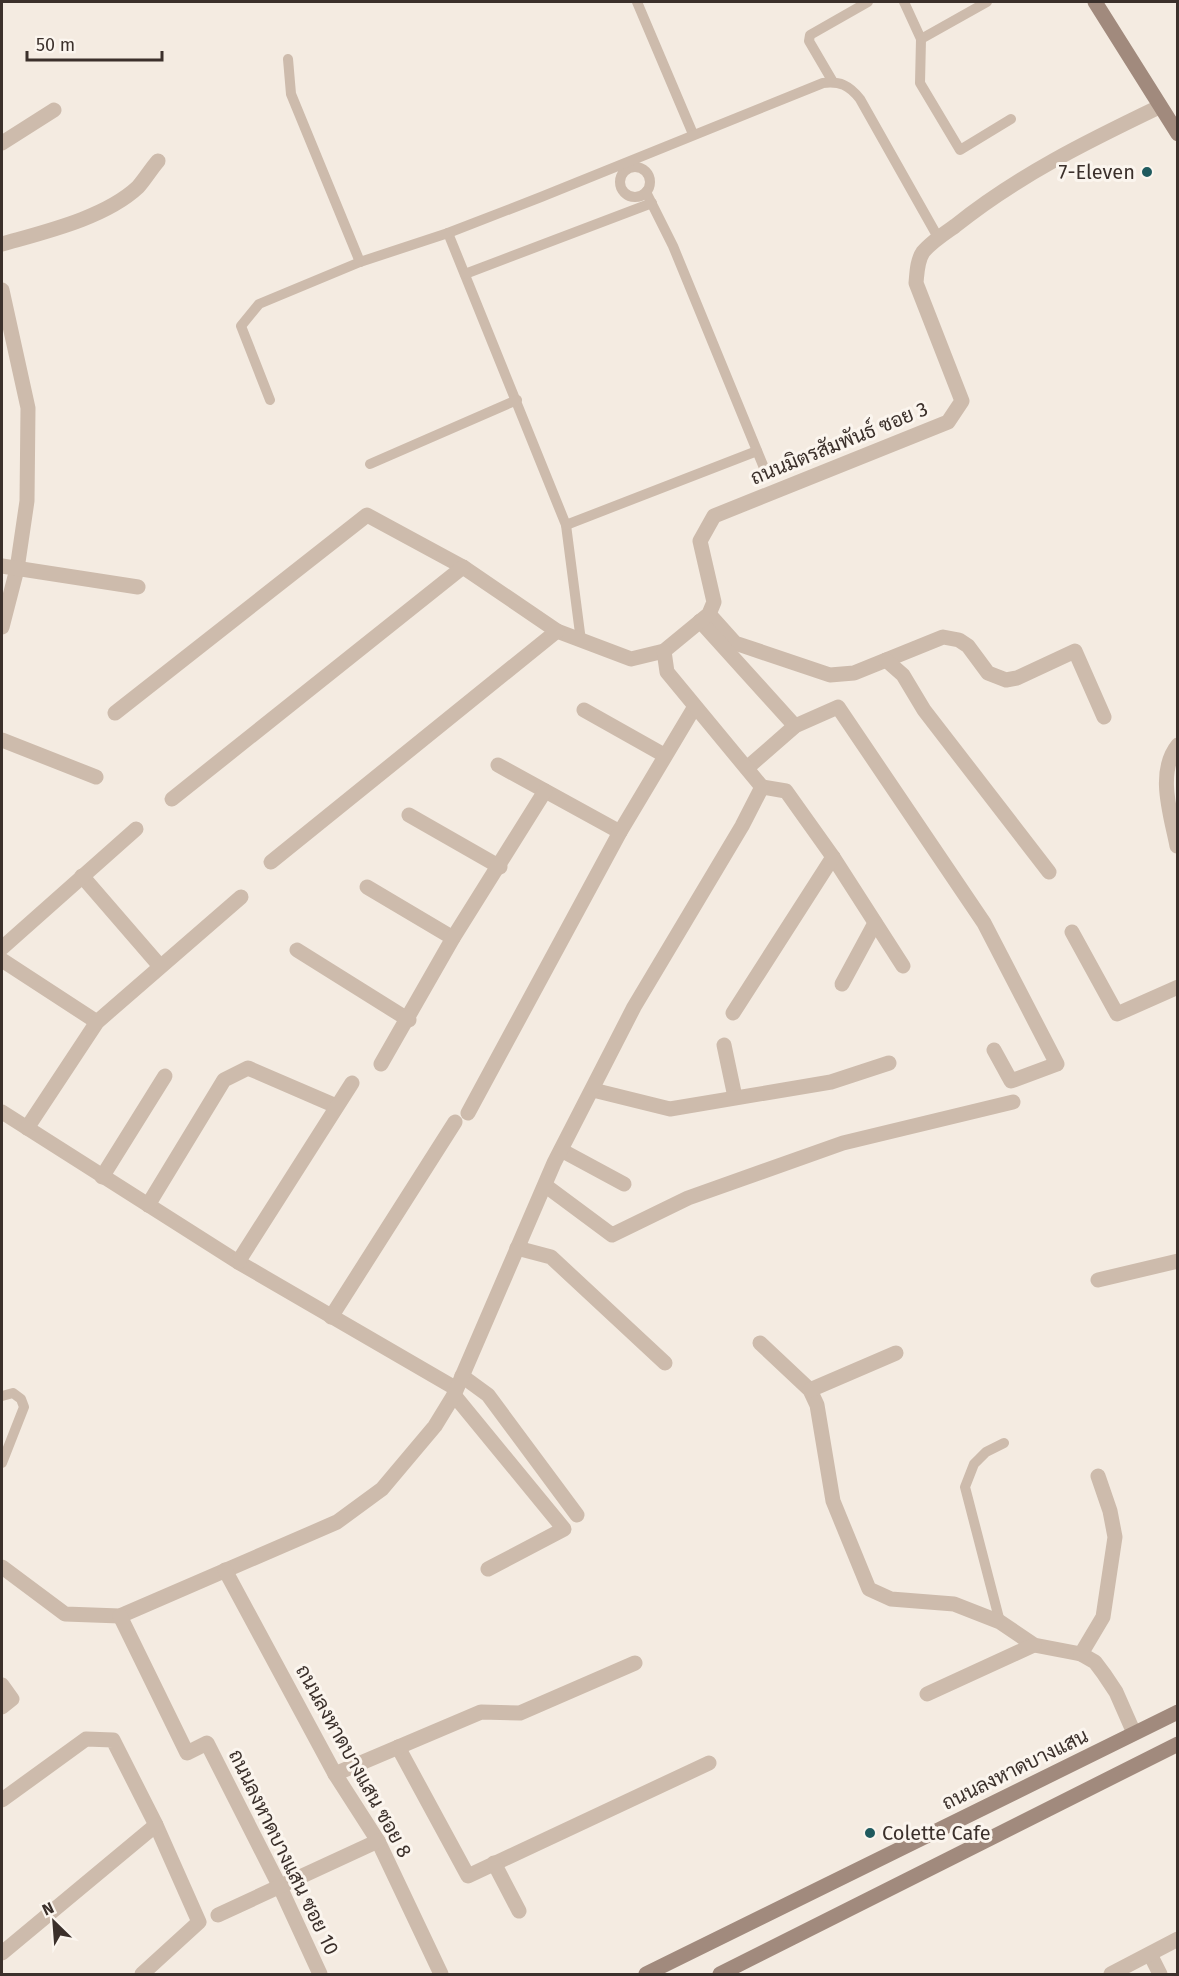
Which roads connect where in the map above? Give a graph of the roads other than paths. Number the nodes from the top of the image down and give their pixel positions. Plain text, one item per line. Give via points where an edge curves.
1 (637, 2) edge
2 (868, 2) edge
3 (904, 2) edge
4 (987, 2) edge
5 (1095, 2) edge
6 (921, 39) junction
7 (288, 59) dead end
8 (833, 82) junction
9 (1159, 107) junction
10 (54, 110) dead end
11 (1011, 119) dead end
12 (693, 134) junction
13 (1178, 134) edge
14 (2, 143) edge
15 (648, 153) junction
16 (158, 161) dead end
17 (643, 169) junction
18 (607, 170) junction
19 (620, 182) junction
20 (646, 192) junction
21 (652, 203) junction
22 (448, 233) junction
23 (939, 239) junction
24 (2, 244) edge
25 (360, 262) junction
26 (465, 274) junction
27 (2, 290) edge
28 (270, 400) dead end
29 (517, 400) junction
30 (757, 451) junction
31 (370, 464) dead end
32 (767, 475) dead end
33 (566, 525) junction
34 (2, 566) edge
35 (462, 567) junction
36 (17, 569) junction
37 (138, 587) dead end
38 (705, 617) junction
39 (2, 627) edge
40 (557, 631) junction
41 (582, 641) junction
42 (664, 651) junction
43 (886, 660) junction
44 (694, 708) junction
45 (584, 710) dead end
46 (115, 713) dead end
47 (1104, 717) dead end
48 (795, 726) junction
49 (2, 740) edge
50 (1178, 745) edge
51 (664, 755) junction
52 (498, 765) dead end
53 (747, 768) junction
54 (96, 777) dead end
55 (762, 787) junction
56 (545, 791) junction
57 (172, 800) dead end
58 (409, 815) dead end
59 (136, 829) dead end
60 (620, 832) junction
61 (1177, 846) edge
62 (833, 857) junction
63 (272, 862) dead end
64 (500, 867) junction
65 (1049, 872) dead end
66 (82, 876) junction
67 (367, 887) dead end
68 (241, 897) dead end
69 (875, 923) junction
70 (1072, 932) dead end
71 (453, 938) junction
72 (2, 948) edge
73 (297, 950) dead end
74 (2, 960) edge
75 (159, 965) junction
76 (903, 966) dead end
77 (842, 984) dead end
78 (1178, 987) edge
79 (733, 1013) dead end
80 (409, 1020) junction
81 (97, 1022) junction
82 (724, 1045) dead end
83 (994, 1050) dead end
84 (889, 1063) dead end
85 (381, 1064) dead end
86 (165, 1076) dead end
87 (352, 1083) dead end
88 (593, 1089) junction
89 (735, 1097) junction
90 (1013, 1102) dead end
91 (336, 1106) junction
92 (2, 1112) edge
93 (468, 1113) dead end
94 (455, 1122) dead end
95 (27, 1128) junction
96 (561, 1150) junction
97 (102, 1177) junction
98 (624, 1184) dead end
99 (546, 1186) junction
100 (148, 1205) junction
101 (517, 1248) junction
102 (1178, 1261) edge
103 (238, 1262) junction
104 (1098, 1280) dead end
105 (331, 1317) junction
106 (759, 1343) dead end
107 (896, 1353) dead end
108 (665, 1363) dead end
109 (457, 1387) junction
110 (810, 1390) junction
111 (2, 1396) edge
112 (1004, 1443) dead end
113 (2, 1463) edge
114 (1098, 1476) dead end
115 (577, 1515) dead end
116 (2, 1567) edge
117 (488, 1569) dead end
118 (225, 1570) junction
119 (120, 1616) junction
120 (1000, 1622) junction
121 (1034, 1646) junction
122 (1081, 1654) junction
123 (635, 1663) dead end
124 (2, 1685) edge
125 (927, 1694) dead end
126 (2, 1707) edge
127 (1178, 1712) edge
128 (1134, 1733) junction
129 (1178, 1744) edge
130 (398, 1747) junction
131 (709, 1763) dead end
132 (335, 1774) junction
133 (2, 1800) edge
134 (156, 1826) junction
135 (378, 1841) junction
136 (494, 1863) junction
137 (280, 1887) junction
138 (519, 1911) dead end
139 (218, 1915) dead end
140 (1178, 1940) edge
141 (2, 1953) edge
142 (1150, 1954) junction
143 (142, 1974) edge
144 (320, 1974) edge
145 (441, 1974) edge
146 (646, 1974) edge
147 (720, 1974) edge
148 (1111, 1974) edge
149 (1160, 1974) edge

1 - 12 lane
2 - 8 lane via 810,35 809,41
3 - 6 lane
4 - 6 lane
5 - 9 main road
6 - 11 lane via 920,82 960,150
7 - 25 lane via 291,94
8 - 12 lane
8 - 23 lane via 850,87 860,99
9 - 13 main road
9 - 23 street, ถนนมิตรสัมพันธ์ ซอย 3 via 1057,159 969,214
10 - 14 street
12 - 15 lane
15 - 17 lane
15 - 18 lane
16 - 24 street via 138,187 113,204 59,228
17 - 19 lane via 628,168
17 - 20 lane via 649,177
18 - 19 lane
18 - 22 lane
19 - 20 lane via 628,196 638,197
20 - 21 lane
21 - 26 lane
21 - 30 lane
22 - 25 lane
22 - 26 lane
23 - 38 street, ถนนมิตรสัมพันธ์ ซอย 3 via 923,252 916,283 962,401 948,422 714,516 700,541 714,602
25 - 28 lane via 259,304 241,326
26 - 29 lane
27 - 36 street via 28,408 27,501
29 - 31 lane
29 - 33 lane
30 - 32 lane
30 - 33 lane
33 - 41 lane
34 - 36 street
35 - 40 street
35 - 46 street via 367,515
35 - 57 street
36 - 37 street
36 - 39 street
38 - 42 street
38 - 43 street via 735,643 817,672 843,675
38 - 48 street
40 - 41 street
40 - 63 street
41 - 42 street via 631,659
42 - 44 street via 667,672
43 - 47 street via 934,640 951,638 968,646 988,673 1006,680 1075,651
43 - 65 street via 903,675 924,710
44 - 51 street
44 - 53 street
45 - 51 street
48 - 53 street
48 - 83 street via 838,707 984,922 1057,1064 1011,1081
49 - 54 street
50 - 61 street via 1167,772
51 - 60 street
52 - 56 street
53 - 55 street
55 - 62 street via 786,791
55 - 88 street via 634,1007
56 - 60 street
56 - 64 street
58 - 64 street
59 - 66 street
60 - 93 street
62 - 69 street
62 - 79 street
64 - 71 street
66 - 72 street
66 - 75 street
67 - 71 street
68 - 75 street
69 - 76 street
69 - 77 street
70 - 78 street via 1117,1014
71 - 80 street
73 - 80 street
74 - 81 street
75 - 81 street
80 - 85 street
81 - 95 street
82 - 89 street
84 - 89 street via 831,1082
86 - 97 street
87 - 91 street
88 - 89 street via 670,1109
88 - 96 street
90 - 99 street via 843,1143 688,1198 612,1235
91 - 100 street via 248,1068 224,1080
91 - 103 street
92 - 95 street
94 - 105 street
95 - 97 street
96 - 98 street
96 - 99 street
97 - 100 street
99 - 101 street
100 - 103 street
101 - 108 street via 551,1257
101 - 109 street
102 - 104 street
103 - 105 street
105 - 109 street
106 - 110 street
107 - 110 street
109 - 115 street via 488,1395
109 - 117 street via 564,1529
109 - 118 street via 435,1426 382,1489 337,1521
110 - 120 street via 817,1405 833,1501 869,1589 891,1599 954,1604
111 - 113 lane via 13,1393 24,1407
112 - 120 lane via 974,1464 965,1487
114 - 122 street via 1115,1538 1103,1617
116 - 119 street via 65,1614
118 - 119 street
118 - 132 street, ถนนลงหาดบางแสน ซอย 8
119 - 137 street, ถนนลงหาดบางแสน ซอย 10 via 187,1753 207,1743
120 - 121 street
121 - 122 street
121 - 125 street
122 - 128 street via 1095,1662 1104,1674
123 - 130 street via 520,1713 481,1712
124 - 126 street via 12,1700
127 - 128 main road, ถนนลงหาดบางแสน
128 - 146 main road, ถนนลงหาดบางแสน
129 - 147 main road
130 - 132 street
130 - 136 street via 468,1876
131 - 136 street
132 - 135 street, ถนนลงหาดบางแสน ซอย 8
133 - 134 street via 86,1739 113,1740
134 - 141 street
134 - 143 street via 199,1923
135 - 137 street
135 - 145 street, ถนนลงหาดบางแสน ซอย 8
136 - 138 street
137 - 139 street
137 - 144 street, ถนนลงหาดบางแสน ซอย 10
140 - 142 street
142 - 148 street
142 - 149 street

